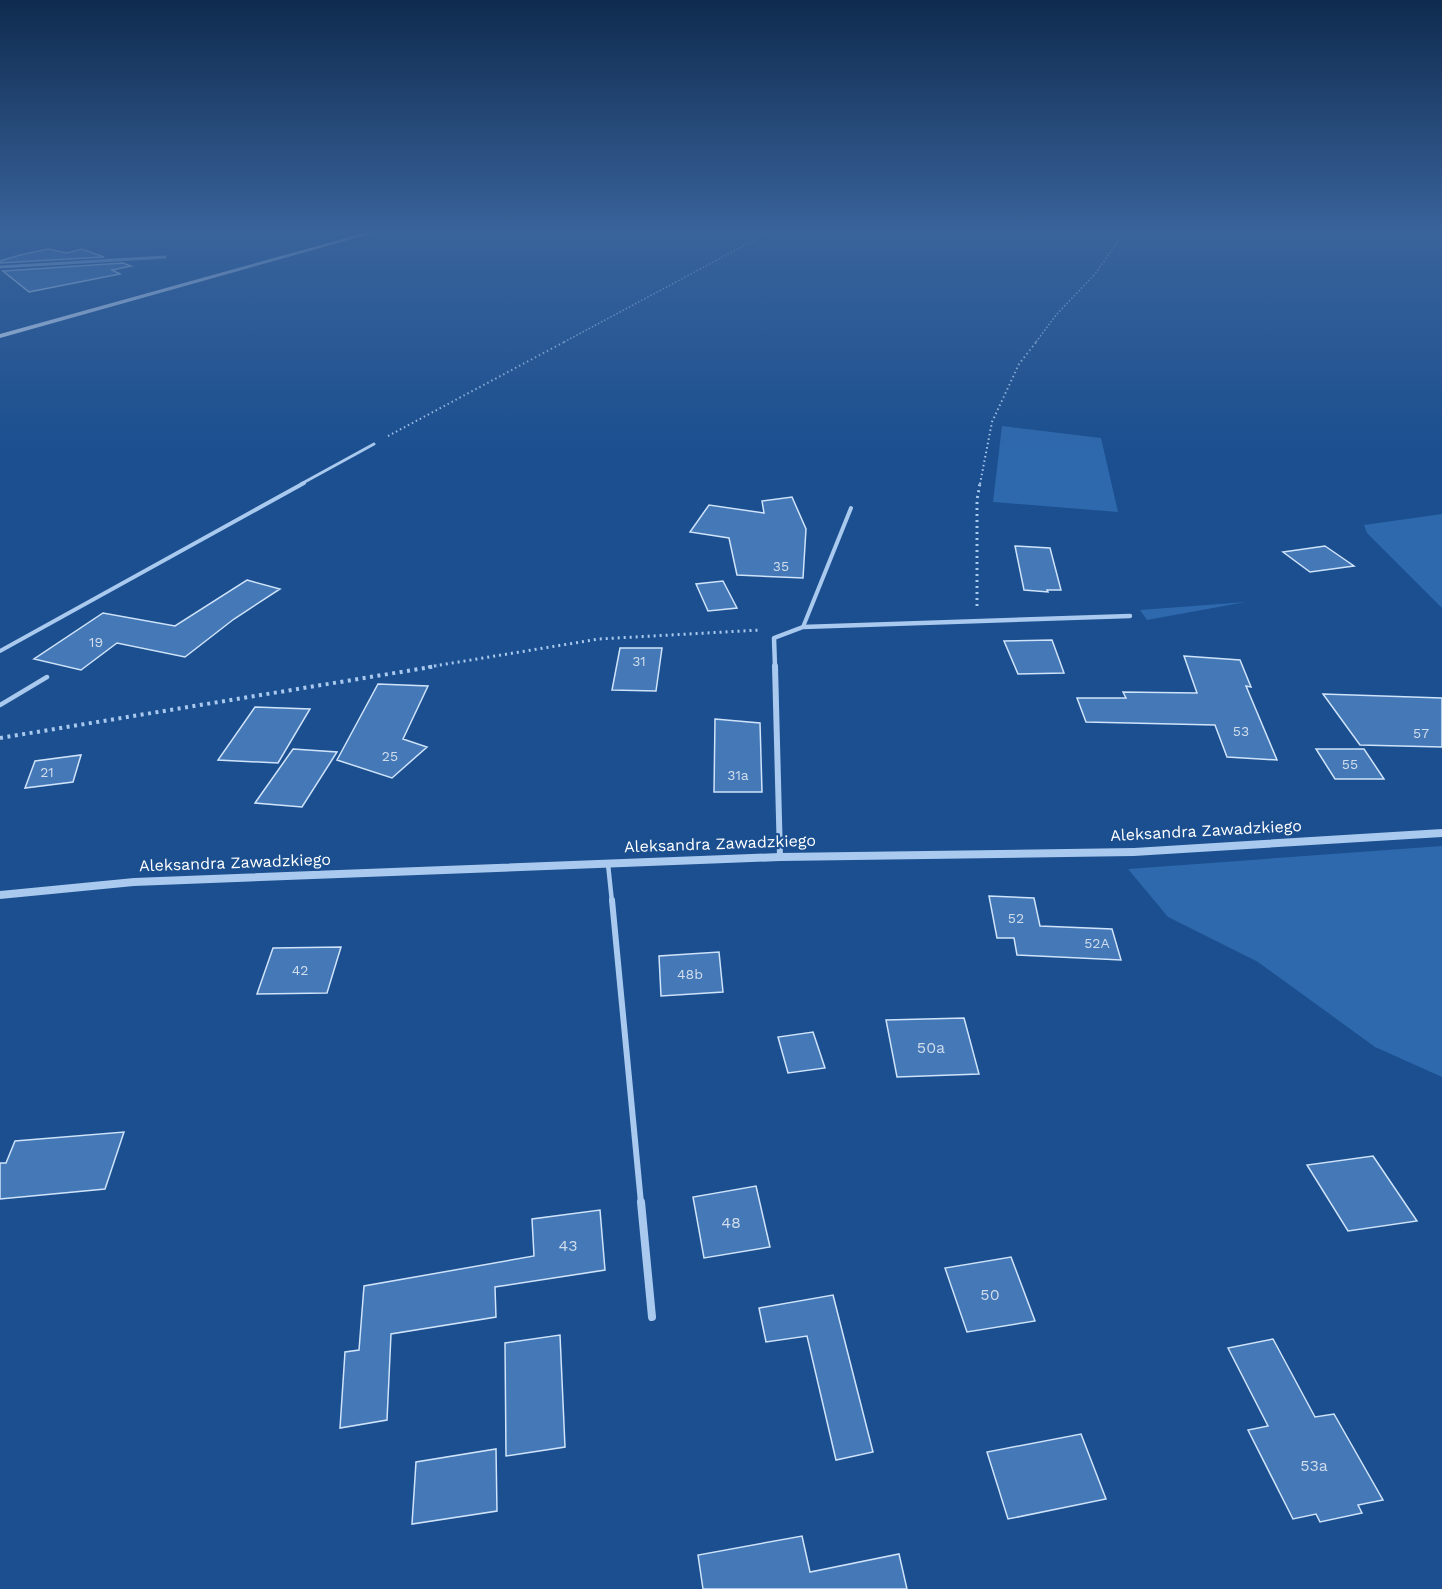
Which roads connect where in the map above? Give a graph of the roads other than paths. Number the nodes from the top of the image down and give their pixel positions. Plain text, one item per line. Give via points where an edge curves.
1 (115, 304) edge
2 (0, 336) edge
3 (374, 444) road end
4 (850, 508) dead end
5 (1130, 616) dead end
6 (803, 627) junction
7 (0, 651) edge
8 (46, 677) dead end
9 (0, 705) edge
10 (1442, 833) edge
11 (780, 857) junction
12 (608, 864) junction
13 (0, 895) edge
14 (652, 1317) dead end

1 - 2 main road
3 - 7 lane
4 - 6 lane
5 - 6 street
6 - 11 street via 774,638
8 - 9 lane
10 - 11 street, Aleksandra Zawadzkiego via 1134,852
11 - 12 street, Aleksandra Zawadzkiego
12 - 13 street, Aleksandra Zawadzkiego via 134,882
12 - 14 lane

